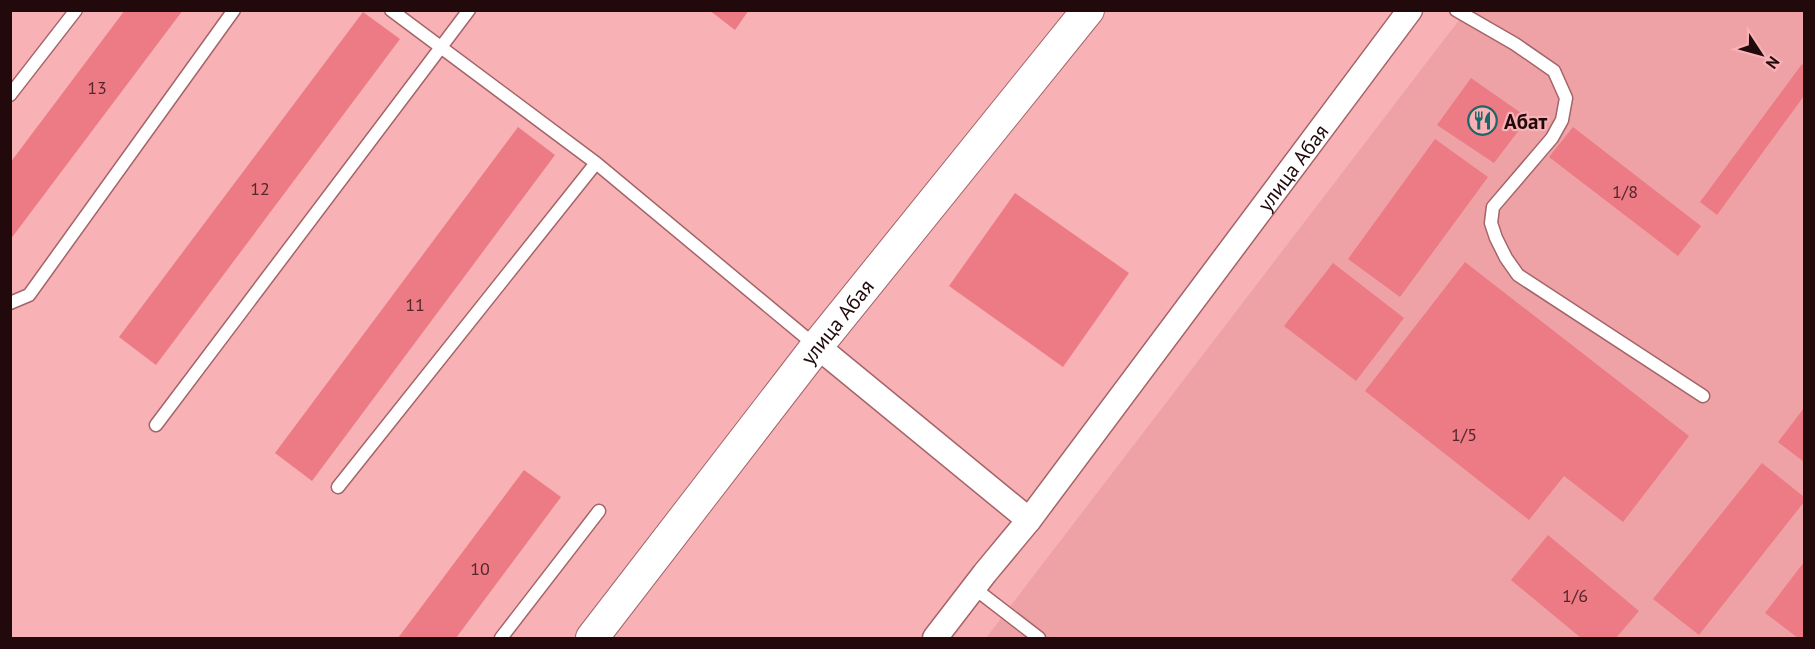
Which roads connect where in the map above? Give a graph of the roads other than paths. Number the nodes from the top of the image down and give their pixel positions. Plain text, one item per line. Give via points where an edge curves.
1 (76, 10) edge
2 (234, 10) edge
3 (391, 10) edge
4 (469, 10) edge
5 (1088, 10) edge
6 (1410, 10) edge
7 (1456, 10) edge
8 (441, 47) junction
9 (10, 95) edge
10 (596, 163) junction
11 (10, 303) edge
12 (817, 346) junction
13 (1702, 396) dead end
14 (156, 425) dead end
15 (339, 487) dead end
16 (599, 511) dead end
17 (1029, 520) junction
18 (974, 588) junction
19 (501, 639) edge
20 (592, 639) edge
21 (935, 639) edge
22 (1039, 639) edge

1 - 9 lane
2 - 11 lane via 29,295
3 - 8 lane
4 - 8 lane
5 - 12 street, улица Абая
6 - 17 street, улица Абая
7 - 13 lane via 1554,71 1566,98 1562,120 1552,138 1493,207 1491,223 1506,258 1518,275
8 - 10 lane
8 - 14 lane
10 - 12 lane
10 - 15 lane
12 - 17 street
12 - 20 street, улица Абая
16 - 19 lane
17 - 18 street, улица Абая
18 - 21 street, улица Абая
18 - 22 lane

